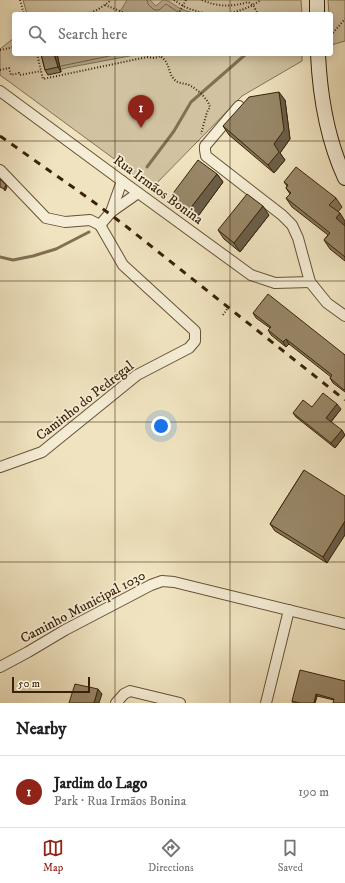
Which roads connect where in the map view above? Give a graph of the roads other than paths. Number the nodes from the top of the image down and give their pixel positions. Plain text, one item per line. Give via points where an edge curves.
1 (317, 0) edge
2 (317, 12) edge
3 (318, 56) edge
4 (0, 91) edge
5 (239, 106) edge
6 (0, 170) edge
7 (345, 178) edge
8 (122, 182) junction
9 (138, 193) junction
10 (111, 212) junction
11 (100, 225) junction
12 (310, 282) junction
13 (345, 316) edge
14 (0, 467) edge
15 (289, 610) junction
16 (345, 624) edge
17 (0, 667) edge
18 (116, 703) edge
19 (180, 703) edge
20 (266, 703) edge

1 - 2 main road
3 - 7 main road via 326,123
4 - 8 street, Rua Irmãos Bonina
5 - 12 street via 205,146 206,156 292,225
6 - 11 street via 46,218 65,222 90,220
8 - 9 street, Rua Irmãos Bonina
8 - 10 street
9 - 10 street
9 - 12 street, Rua Irmãos Bonina via 251,276 275,283
10 - 11 street
11 - 14 street, Caminho do Pedregal via 123,265 195,331 195,341 189,348 137,375 42,452
12 - 13 street via 327,303
15 - 16 street, Caminho Municipal 1030
15 - 17 street, Caminho Municipal 1030 via 162,581 97,612
15 - 20 street
18 - 19 street via 130,691

